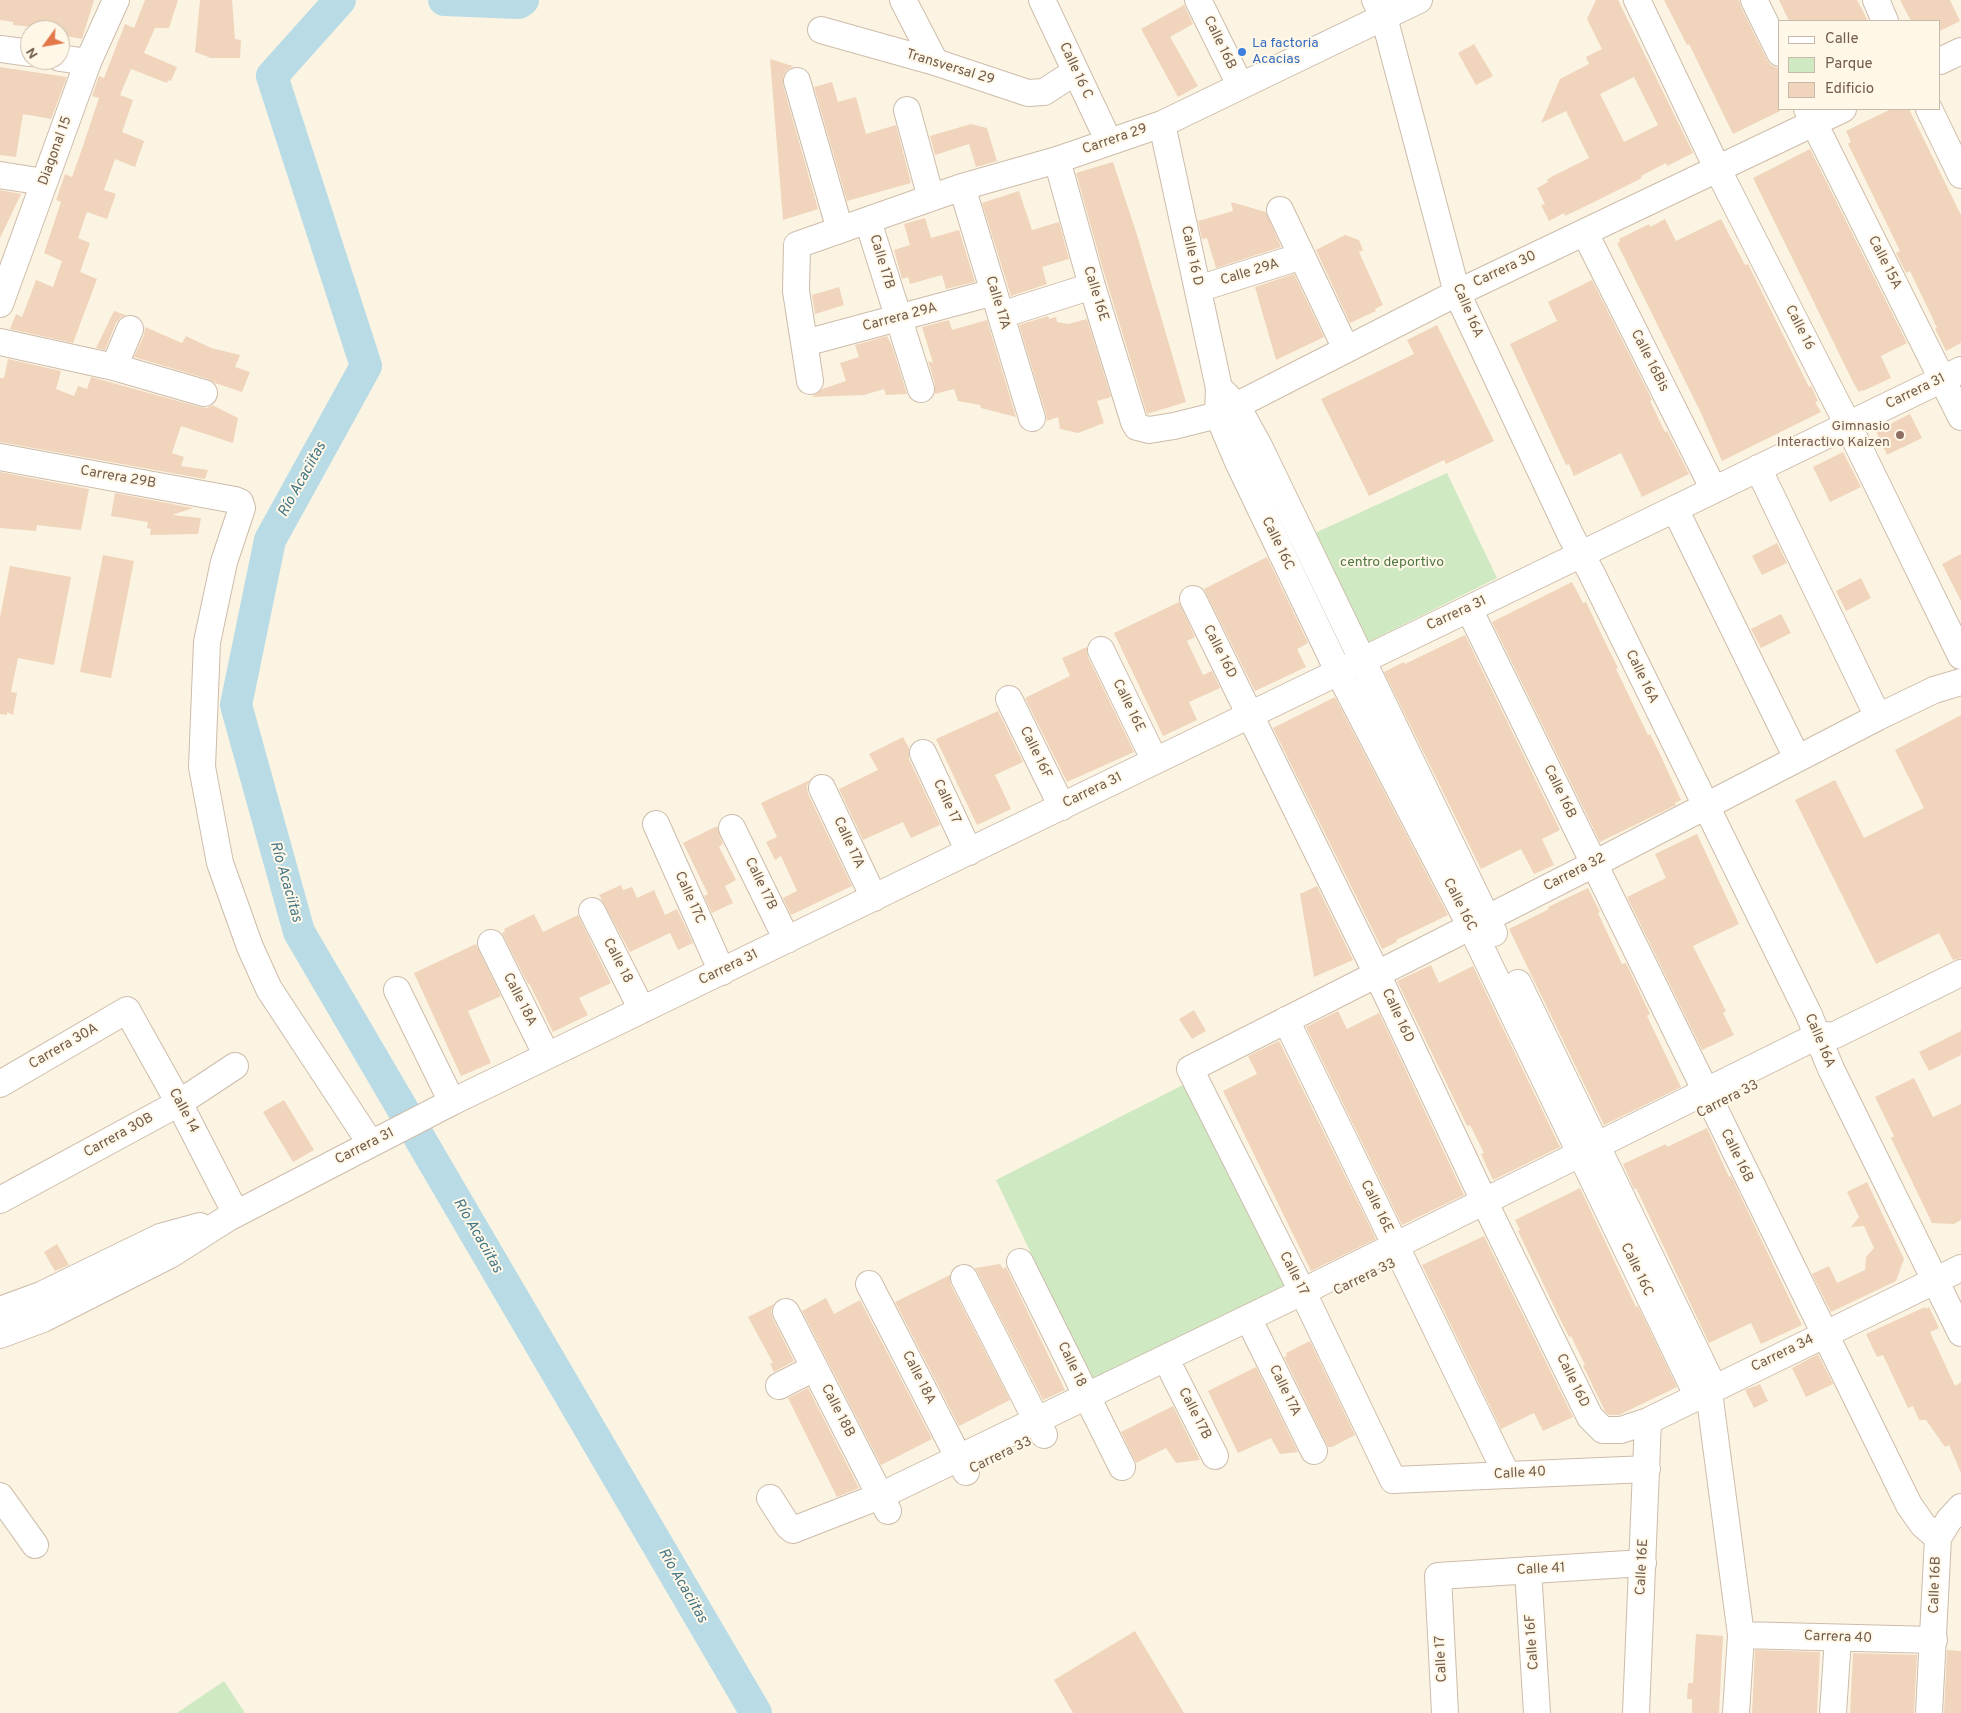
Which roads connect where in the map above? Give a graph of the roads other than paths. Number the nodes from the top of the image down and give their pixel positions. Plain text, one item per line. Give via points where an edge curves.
1 (116, 0) edge
2 (903, 0) edge
3 (1042, 0) edge
4 (1198, 0) edge
5 (1419, 0) edge
6 (1636, 0) edge
7 (1754, 0) edge
8 (1876, 0) edge
9 (1380, 9) edge
10 (1886, 20) edge
11 (821, 30) dead end
12 (0, 48) edge
13 (1778, 49) edge
14 (20, 51) edge
15 (1961, 51) edge
16 (70, 59) edge
17 (1941, 61) edge
18 (88, 62) junction
19 (935, 62) junction
20 (1075, 72) junction
21 (797, 81) dead end
22 (1240, 85) junction
23 (907, 110) dead end
24 (1839, 110) edge
25 (1928, 110) edge
26 (1810, 116) edge
27 (1162, 124) junction
28 (1110, 142) junction
29 (1057, 160) junction
30 (1718, 170) junction
31 (0, 175) edge
32 (1961, 175) edge
33 (44, 182) junction
34 (962, 187) junction
35 (931, 198) junction
36 (1280, 210) dead end
37 (868, 221) junction
38 (840, 230) junction
39 (1584, 233) junction
40 (1302, 256) junction
41 (1092, 286) junction
42 (1198, 289) junction
43 (1457, 293) junction
44 (1, 299) edge
45 (998, 303) junction
46 (899, 319) junction
47 (130, 329) dead end
48 (0, 342) edge
49 (805, 343) junction
50 (1346, 348) junction
51 (114, 367) junction
52 (1952, 374) edge
53 (810, 381) dead end
54 (921, 389) dead end
55 (204, 393) dead end
56 (1225, 403) junction
57 (1961, 417) edge
58 (1032, 418) dead end
59 (1848, 425) junction
60 (1138, 427) joint
61 (0, 457) edge
62 (1758, 468) junction
63 (1714, 490) junction
64 (1675, 509) junction
65 (1581, 555) junction
66 (1192, 599) dead end
67 (1469, 609) junction
68 (1101, 650) dead end
69 (1961, 656) edge
70 (1362, 660) junction
71 (1339, 673) junction
72 (1961, 682) edge
73 (1009, 699) dead end
74 (1251, 715) junction
75 (1878, 717) junction
76 (923, 753) dead end
77 (1797, 758) junction
78 (1155, 761) junction
79 (822, 788) dead end
80 (1704, 806) junction
81 (1062, 807) junction
82 (656, 824) dead end
83 (732, 828) dead end
84 (970, 852) junction
85 (1594, 864) junction
86 (874, 898) junction
87 (592, 911) dead end
88 (1478, 922) junction
89 (787, 940) junction
90 (491, 943) dead end
91 (722, 972) junction
92 (1377, 974) junction
93 (1959, 979) edge
94 (397, 990) dead end
95 (127, 1010) joint
96 (642, 1010) junction
97 (1286, 1020) junction
98 (1825, 1040) junction
99 (548, 1056) junction
100 (235, 1066) dead end
101 (1190, 1068) joint
102 (0, 1084) edge
103 (1709, 1100) junction
104 (179, 1103) junction
105 (445, 1106) junction
106 (374, 1142) junction
107 (1592, 1157) junction
108 (0, 1200) edge
109 (1488, 1208) junction
110 (232, 1216) junction
111 (1398, 1253) junction
112 (1020, 1262) dead end
113 (1961, 1268) edge
114 (964, 1278) dead end
115 (1935, 1281) junction
116 (869, 1284) dead end
117 (1305, 1298) junction
118 (0, 1310) edge
119 (786, 1312) dead end
120 (1255, 1332) junction
121 (1961, 1333) edge
122 (0, 1335) edge
123 (1824, 1335) junction
124 (814, 1368) junction
125 (1173, 1373) junction
126 (779, 1386) dead end
127 (1707, 1392) junction
128 (1091, 1404) junction
129 (1648, 1421) junction
130 (1040, 1428) junction
131 (1603, 1430) joint
132 (1314, 1451) dead end
133 (1215, 1456) dead end
134 (963, 1465) junction
135 (1122, 1467) dead end
136 (1647, 1469) junction
137 (1507, 1475) junction
138 (1393, 1480) joint
139 (0, 1496) edge
140 (770, 1498) dead end
141 (884, 1504) junction
142 (1961, 1508) edge
143 (1938, 1538) junction
144 (35, 1545) dead end
145 (1643, 1563) junction
146 (1528, 1570) junction
147 (1438, 1576) joint
148 (1741, 1635) junction
149 (1838, 1638) junction
150 (1934, 1640) junction
151 (1445, 1713) edge
152 (1537, 1713) edge
153 (1636, 1713) edge
154 (1736, 1713) edge
155 (1833, 1713) edge
156 (1929, 1713) edge

1 - 18 street, Diagonal 15
2 - 19 street
3 - 20 street, Calle 16 C
4 - 22 street, Calle 16B
5 - 9 street, Carrera 29
6 - 30 street, Calle 16
7 - 13 street
8 - 10 street
9 - 22 street, Carrera 29
9 - 43 street, Calle 16A
11 - 19 street, Transversal 29
12 - 14 street
15 - 17 street
16 - 18 street
18 - 33 street, Diagonal 15
19 - 20 street, Transversal 29 via 1028,92 1044,92
20 - 28 street, Calle 16 C
21 - 38 street
22 - 27 street, Carrera 29
23 - 35 street
24 - 26 street, Carrera 30
25 - 32 street
26 - 30 street, Carrera 30
26 - 52 street, Calle 15A
27 - 28 street, Carrera 29
27 - 42 street, Calle 16 D
28 - 29 street, Carrera 29
29 - 34 street, Carrera 29
29 - 41 street, Calle 16E
30 - 39 street, Carrera 30
30 - 59 street, Calle 16
31 - 33 street
33 - 44 street, Diagonal 15
34 - 35 street, Carrera 29
34 - 45 street, Calle 17A
35 - 37 street, Carrera 29
36 - 40 street
37 - 38 street, Carrera 29
37 - 46 street, Calle 17B
38 - 49 street, Carrera 29 via 797,245 796,291
39 - 43 street, Carrera 30
39 - 63 street, Calle 16Bis
40 - 42 street, Calle 29A
40 - 50 street
41 - 45 street, Carrera 29A
41 - 60 street, Calle 16E
42 - 56 street, Calle 16 D
43 - 50 street, Carrera 30
43 - 65 street, Calle 16A
45 - 46 street, Carrera 29A
45 - 58 street, Calle 17A
46 - 49 street, Carrera 29A
46 - 54 street, Calle 17B
47 - 51 street
48 - 51 street
49 - 53 street
50 - 56 street, Carrera 30
51 - 55 street
52 - 57 street, Calle 15A
52 - 59 street, Carrera 31
56 - 60 street, Carrera 30 via 1174,426 1149,430
56 - 70 street, Calle 16C via 1259,446
56 - 71 street, Calle 16C via 1238,462
59 - 62 street, Carrera 31
59 - 69 street, Calle 16
61 - 106 street, Carrera 29B via 240,502 242,508 224,562 207,642 202,767 220,863 269,989
62 - 63 street, Carrera 31
62 - 75 street
63 - 64 street, Carrera 31
64 - 65 street, Carrera 31
64 - 77 street
65 - 67 street, Carrera 31
65 - 80 street, Calle 16A
66 - 74 street, Calle 16D
67 - 70 street, Carrera 31
67 - 85 street, Calle 16B
68 - 78 street, Calle 16E
70 - 71 street, Carrera 31
70 - 88 street, Calle 16C
71 - 74 street, Carrera 31
71 - 88 street, Calle 16C
72 - 75 street, Carrera 32 via 1934,690
73 - 81 street, Calle 16F
74 - 78 street, Carrera 31
74 - 92 street, Calle 16D
75 - 77 street, Carrera 32
76 - 84 street, Calle 17
77 - 80 street, Carrera 32
78 - 81 street, Carrera 31
79 - 86 street, Calle 17A
80 - 85 street, Carrera 32
80 - 98 street, Calle 16A via 1804,1007
81 - 84 street, Carrera 31
82 - 91 street, Calle 17C
83 - 89 street, Calle 17B
84 - 86 street, Carrera 31
85 - 88 street, Carrera 32
85 - 103 street, Calle 16B
86 - 89 street, Carrera 31
87 - 96 street, Calle 18
88 - 92 street, Carrera 32
88 - 107 street, Calle 16C
89 - 91 street, Carrera 31
90 - 99 street, Calle 18A
91 - 96 street, Carrera 31
92 - 97 street, Carrera 32
92 - 109 street, Calle 16D
93 - 98 street, Carrera 33
94 - 105 street
95 - 102 street, Carrera 30A
95 - 104 street, Calle 14
96 - 99 street, Carrera 31
97 - 101 street, Carrera 32
97 - 111 street, Calle 16E
98 - 103 street, Carrera 33
98 - 115 street, Calle 16A via 1831,1069
99 - 105 street, Carrera 31
100 - 104 street, Carrera 30B
101 - 117 street, Calle 17
103 - 107 street, Carrera 33
103 - 123 street, Calle 16B
104 - 108 street, Carrera 30B
104 - 110 street, Calle 14
105 - 106 street, Carrera 31
106 - 110 street, Carrera 31
107 - 109 street, Carrera 33
107 - 127 street, Calle 16C
109 - 111 street, Carrera 33
109 - 131 street, Calle 16D via 1590,1418
110 - 118 street, Carrera 31 via 160,1237 41,1295
110 - 122 street, Carrera 31 via 170,1255 44,1319
111 - 117 street, Carrera 33
111 - 137 street, Calle 16E
112 - 128 street, Calle 18
113 - 115 street, Carrera 34
114 - 130 street
115 - 121 street, Calle 16A
115 - 123 street, Carrera 34
116 - 134 street, Calle 18A
117 - 120 street, Carrera 33
117 - 128 street, Carrera 33
117 - 138 street, Calle 17
119 - 124 street, Calle 18B
120 - 125 street, Carrera 33
120 - 132 street, Calle 17A
123 - 127 street, Carrera 34
123 - 143 street, Calle 16B via 1909,1505 1923,1525
124 - 126 street
124 - 141 street, Calle 18B
125 - 128 street, Carrera 33
125 - 133 street, Calle 17B
127 - 129 street, Carrera 34
127 - 148 street, Calle 16C
128 - 130 street, Carrera 33
128 - 135 street, Calle 18
129 - 131 street, Carrera 34 via 1621,1430
129 - 136 street, Calle 16E
130 - 134 street, Carrera 33
134 - 141 street, Carrera 33
136 - 137 street, Calle 40
136 - 145 street, Calle 16E
137 - 138 street, Calle 40
139 - 144 street
140 - 141 street, Carrera 33 via 793,1530
142 - 143 street
143 - 150 street, Calle 16B
145 - 146 street, Calle 41
145 - 153 street, Calle 16E
146 - 147 street, Calle 41
146 - 152 street, Calle 16F
147 - 151 street, Calle 17
148 - 149 street, Carrera 40
148 - 154 street
149 - 150 street, Carrera 40
149 - 155 street
150 - 156 street, Calle 16B

